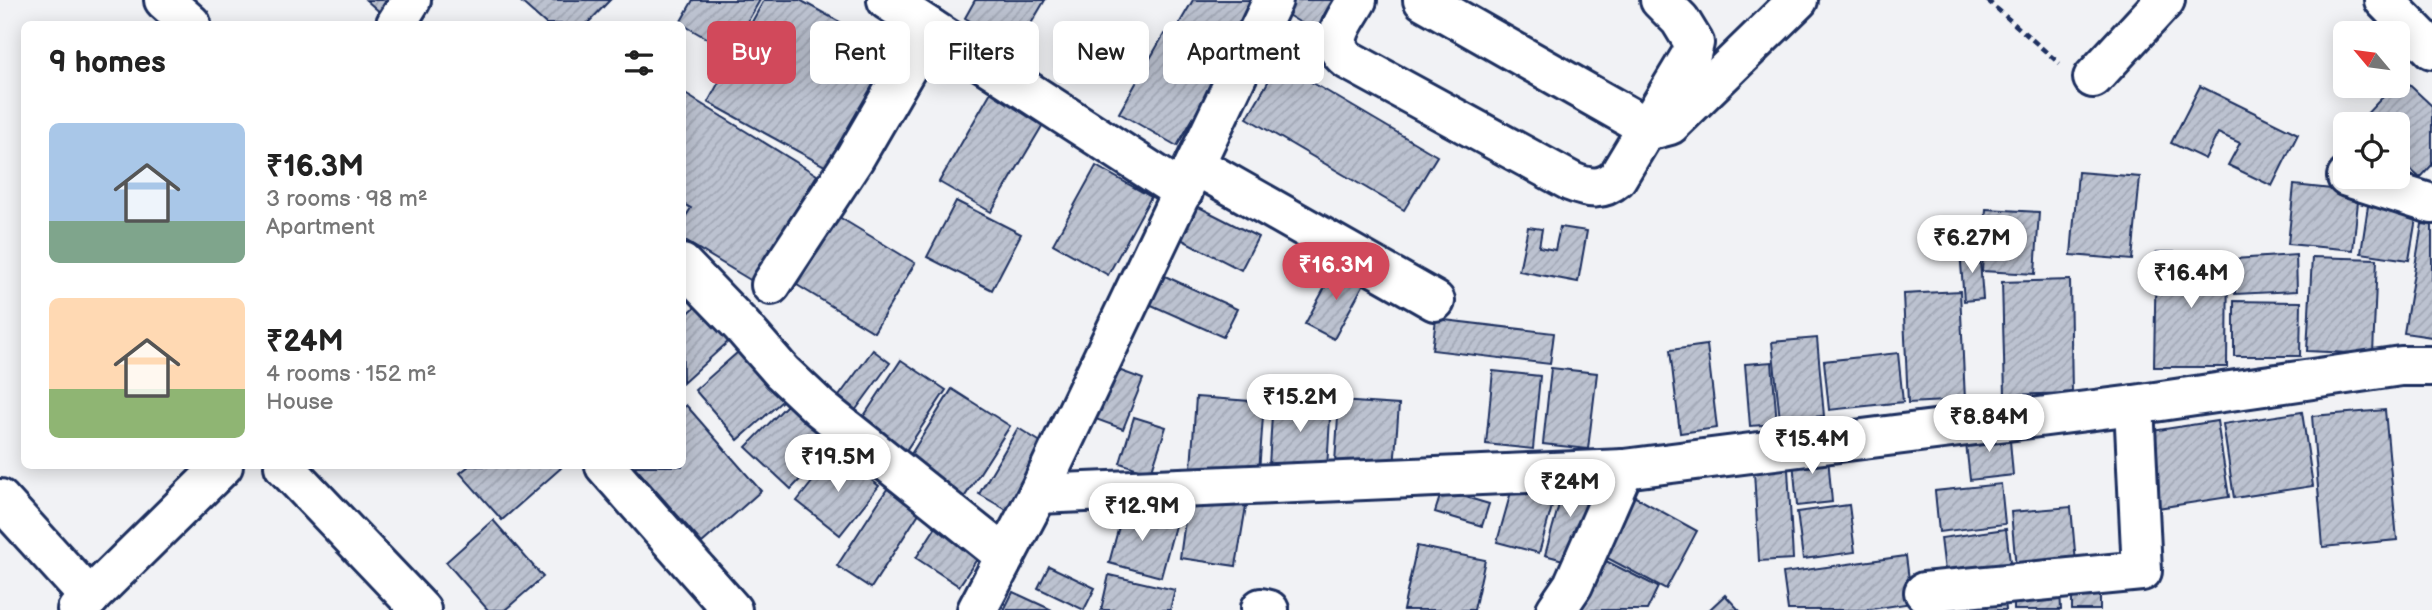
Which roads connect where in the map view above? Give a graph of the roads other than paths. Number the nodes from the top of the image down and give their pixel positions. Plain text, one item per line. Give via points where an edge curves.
1 (163, 0) edge
2 (411, 0) edge
3 (887, 0) edge
4 (1273, 0) edge
5 (1357, 0) edge
6 (1423, 0) edge
7 (1660, 0) edge
8 (1798, 0) edge
9 (2165, 0) edge
10 (2384, 0) edge
11 (188, 21) edge
12 (398, 21) edge
13 (924, 24) edge
14 (924, 38) edge
15 (2432, 49) edge
16 (2081, 75) road end
17 (1027, 84) edge
18 (1647, 127) junction
19 (1189, 178) junction
20 (2385, 189) edge
21 (2432, 204) edge
22 (686, 268) edge
23 (771, 285) dead end
24 (1435, 301) dead end
25 (2432, 366) edge
26 (2134, 405) junction
27 (220, 469) edge
28 (287, 469) edge
29 (608, 469) edge
30 (1624, 469) junction
31 (1038, 494) junction
32 (0, 499) edge
33 (1005, 556) junction
34 (1924, 592) dead end
35 (83, 604) edge
36 (421, 610) edge
37 (732, 610) edge
38 (977, 610) edge
39 (1556, 610) edge

1 - 11 street
2 - 12 street
3 - 13 street
4 - 19 street
5 - 18 street via 1338,34 1339,53 1572,182 1597,188 1610,184
6 - 18 street
7 - 18 street via 1695,43
8 - 18 street via 1670,125
9 - 16 street
10 - 15 street
14 - 23 street via 854,159
17 - 19 street
19 - 24 street
19 - 31 street
20 - 21 street
22 - 33 street via 820,408
25 - 26 street via 2401,366
26 - 30 street
26 - 34 street via 2142,571
27 - 35 street
28 - 36 street
29 - 37 street
30 - 31 street
30 - 39 street via 1573,585
31 - 33 street
32 - 35 street
33 - 38 street

